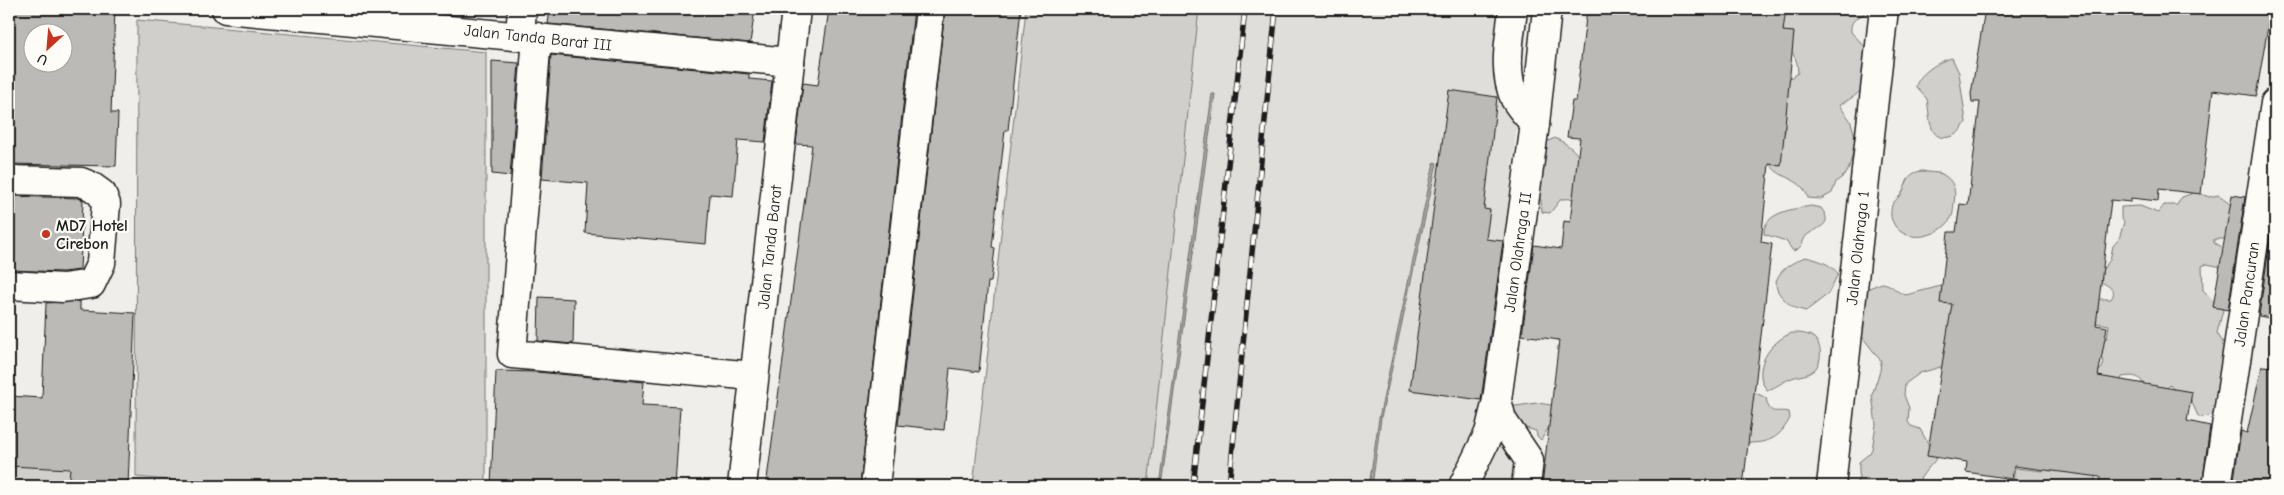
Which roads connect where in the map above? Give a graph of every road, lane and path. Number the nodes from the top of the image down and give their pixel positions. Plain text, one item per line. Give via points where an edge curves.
1 (226, 9) edge
2 (522, 9) edge
3 (796, 9) edge
4 (930, 9) edge
5 (1513, 9) edge
6 (1547, 9) edge
7 (1884, 9) edge
8 (373, 15) edge
9 (528, 36) junction
10 (790, 62) junction
11 (2275, 103) edge
12 (1534, 124) junction
13 (9, 180) edge
14 (9, 285) edge
15 (754, 376) junction
16 (1498, 400) junction
17 (742, 486) edge
18 (875, 486) edge
19 (1464, 486) edge
20 (1526, 486) edge
21 (1831, 486) edge
22 (2217, 486) edge

1 - 8 street, Jalan Tanda Barat III
2 - 9 street
3 - 10 street, Jalan Tanda Barat
4 - 18 street
5 - 12 street via 1508,64 1510,81 1515,99
6 - 12 street, Jalan Olahraga II
7 - 21 street, Jalan Olahraga 1
8 - 9 street, Jalan Tanda Barat III
9 - 10 street, Jalan Tanda Barat III
9 - 15 street via 512,354
10 - 15 street, Jalan Tanda Barat
11 - 22 street, Jalan Pancuran
12 - 16 street, Jalan Olahraga II
13 - 14 street via 82,182 102,194 106,204 101,264 91,284 63,288
15 - 17 street, Jalan Tanda Barat
16 - 19 street via 1489,433
16 - 20 street, Jalan Olahraga II via 1502,420 1529,460

